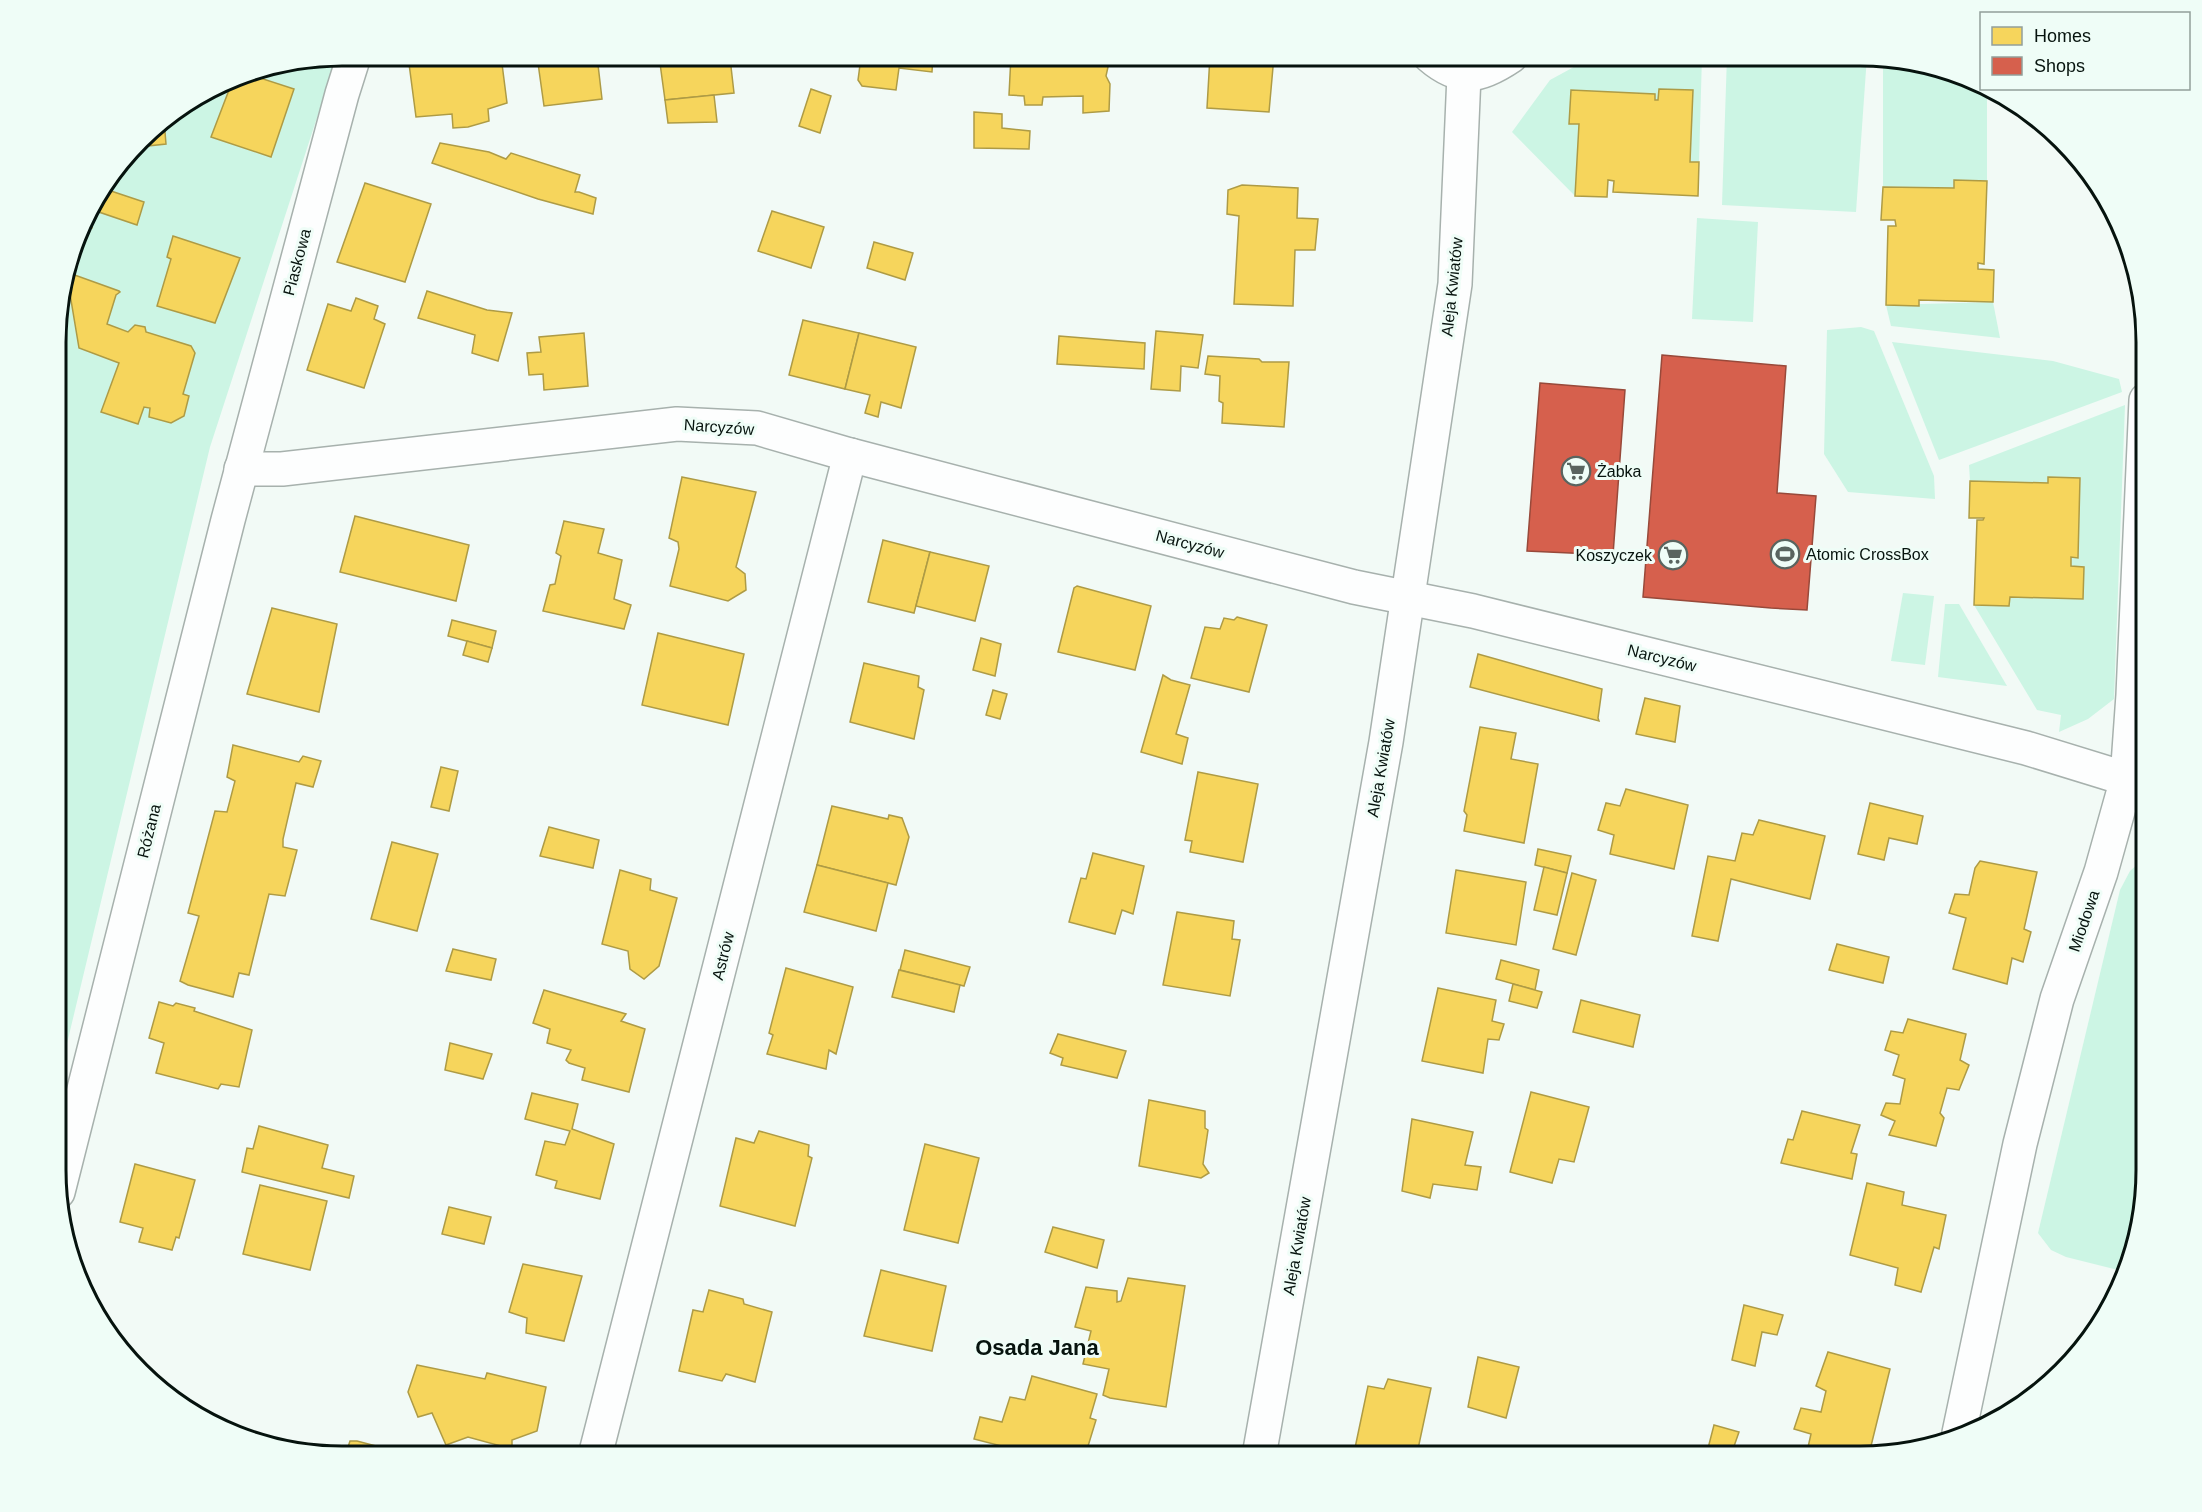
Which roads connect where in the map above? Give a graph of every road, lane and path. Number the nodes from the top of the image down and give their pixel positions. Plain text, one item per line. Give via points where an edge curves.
1 (351, 66) edge
2 (1443, 66) edge
3 (1497, 66) edge
4 (1464, 75) junction
5 (850, 455) junction
6 (241, 469) junction
7 (1408, 599) junction
8 (2136, 627) edge
9 (2136, 784) edge
10 (66, 1160) edge
11 (1960, 1427) edge
12 (598, 1446) edge
13 (1261, 1446) edge

1 - 6 street, Piaskowa
2 - 4 street
3 - 4 street
4 - 7 street, Aleja Kwiatów via 1455,284
5 - 6 street, Narcyzów via 757,428 676,424 294,467
5 - 7 street, Narcyzów
5 - 12 street, Astrów
6 - 10 street, Różana
7 - 9 street, Narcyzów via 1473,611 1909,718 2026,748
7 - 13 street, Aleja Kwiatów
8 - 9 street, Miodowa
9 - 11 street, Miodowa via 2057,999 2020,1144

